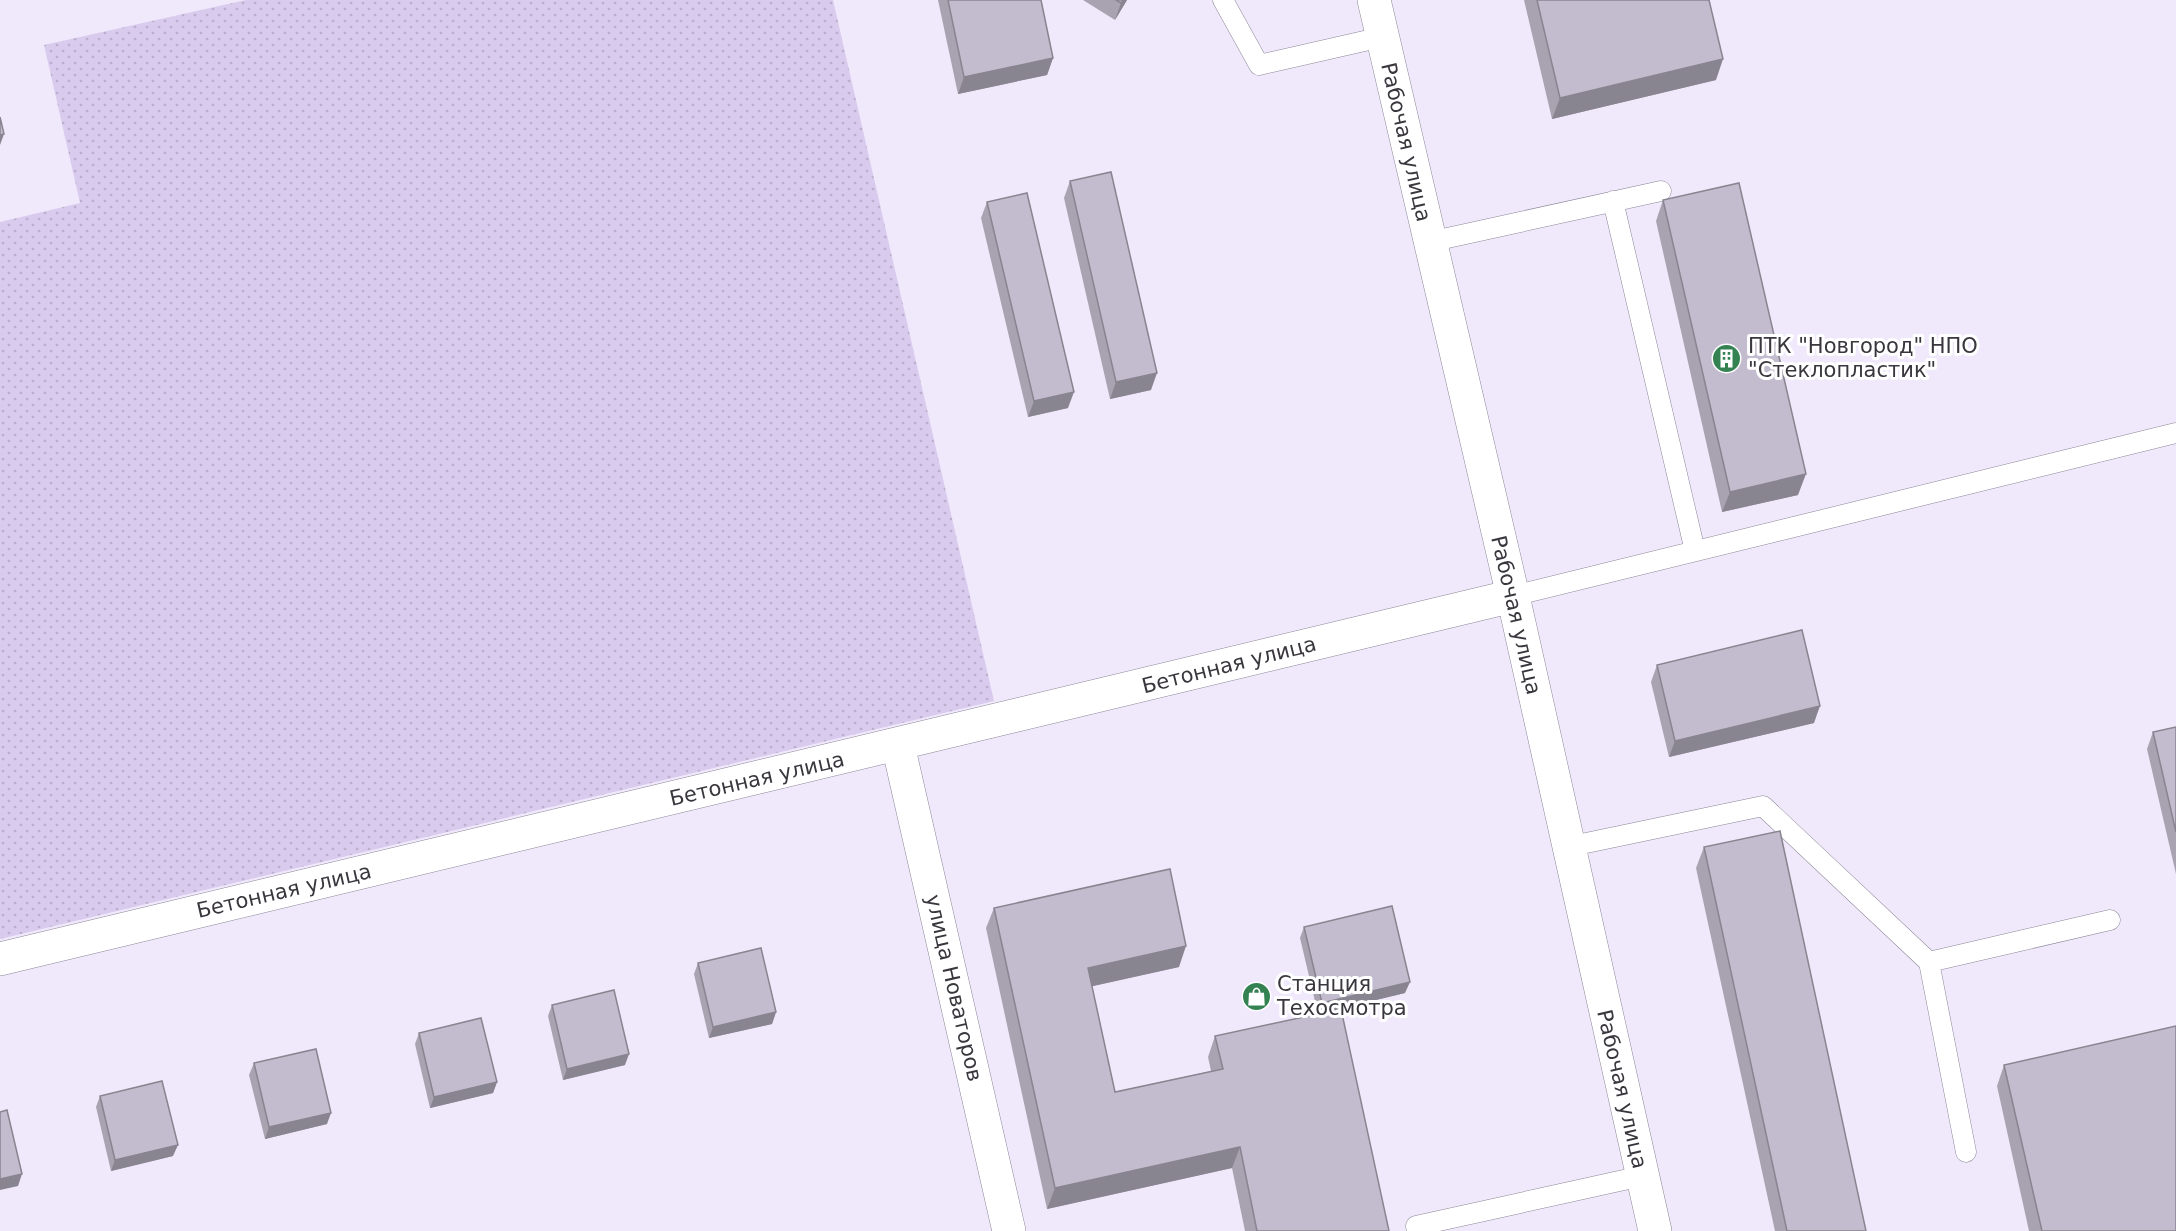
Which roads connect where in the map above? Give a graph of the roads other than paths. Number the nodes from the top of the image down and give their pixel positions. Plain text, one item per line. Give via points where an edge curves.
1 (1223, 0) edge
2 (1374, 0) edge
3 (1382, 37) junction
4 (1661, 191) dead end
5 (1613, 201) junction
6 (1428, 242) junction
7 (2176, 433) edge
8 (1695, 551) junction
9 (1513, 596) junction
10 (898, 745) junction
11 (1567, 847) junction
12 (2110, 920) dead end
13 (0, 959) edge
14 (1929, 962) junction
15 (1966, 1152) dead end
16 (1642, 1176) junction
17 (1009, 1231) edge
18 (1417, 1231) edge
19 (1655, 1231) edge

1 - 3 lane via 1258,65
2 - 3 street, Рабочая улица
3 - 6 street, Рабочая улица
4 - 5 lane
5 - 6 lane
5 - 8 lane
6 - 9 street, Рабочая улица
7 - 8 lane
8 - 9 lane
9 - 10 street, Бетонная улица
9 - 11 street, Рабочая улица
10 - 13 street, Бетонная улица
10 - 17 street, улица Новаторов
11 - 14 lane via 1763,806
11 - 16 street, Рабочая улица
12 - 14 lane
14 - 15 lane
16 - 18 lane via 1416,1226
16 - 19 street, Рабочая улица

